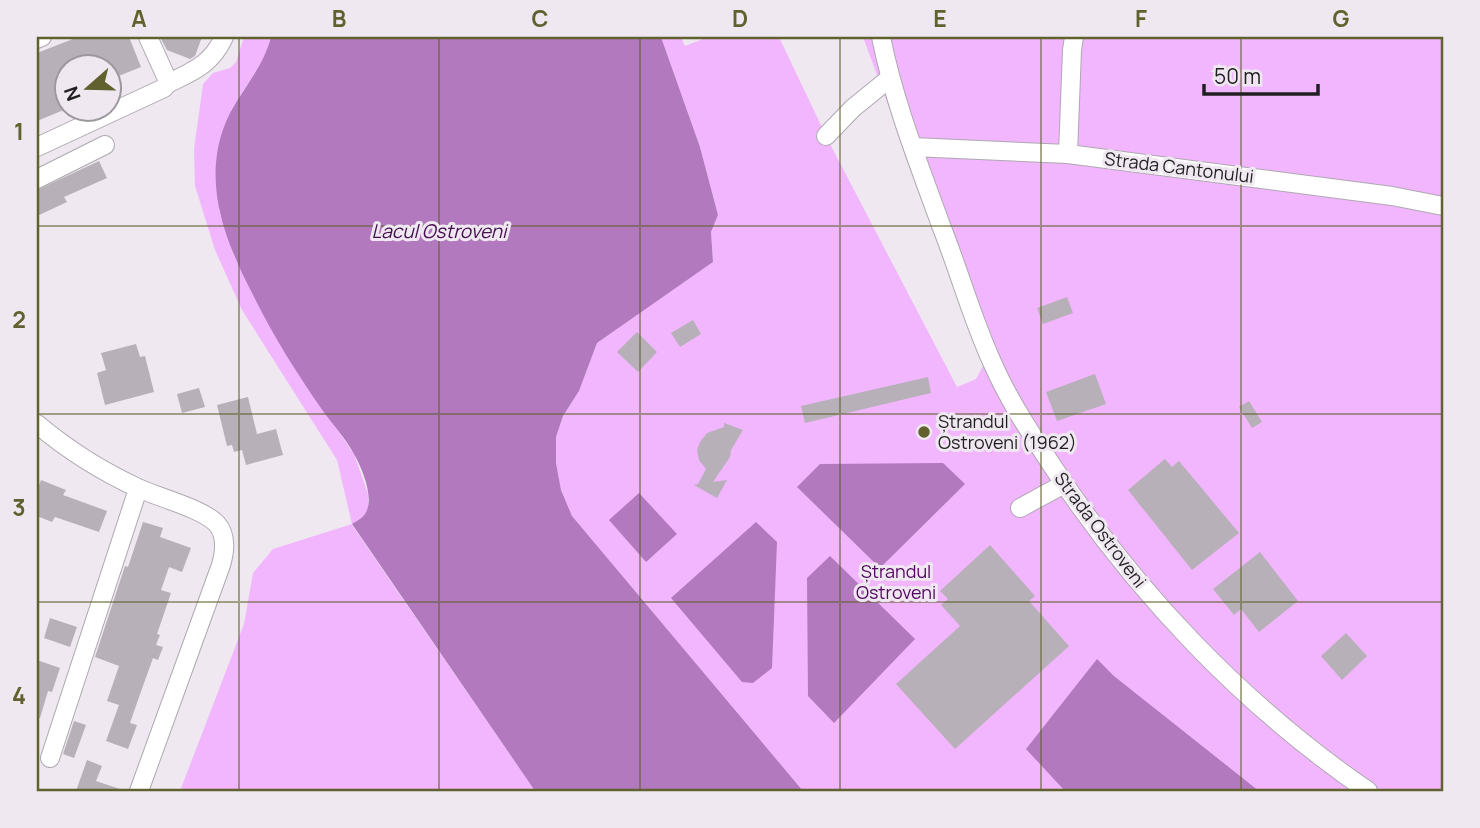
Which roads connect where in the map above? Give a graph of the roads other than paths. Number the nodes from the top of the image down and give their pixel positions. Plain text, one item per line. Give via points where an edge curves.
1 (42, 37) edge
2 (148, 37) edge
3 (224, 37) edge
4 (881, 37) edge
5 (1074, 37) edge
6 (37, 39) edge
7 (890, 78) junction
8 (167, 84) junction
9 (826, 136) dead end
10 (105, 145) dead end
11 (37, 147) edge
12 (913, 147) junction
13 (1068, 153) junction
14 (37, 178) edge
15 (1443, 206) edge
16 (37, 424) edge
17 (1064, 484) junction
18 (138, 489) junction
19 (1020, 508) dead end
20 (50, 758) dead end
21 (139, 791) edge
22 (1368, 791) edge

1 - 6 street
2 - 8 street
3 - 8 street via 208,62
4 - 7 street, Strada Ostroveni
5 - 13 street
7 - 9 street
7 - 12 street, Strada Ostroveni
8 - 11 street
10 - 14 street
12 - 13 street, Strada Cantonului
12 - 17 street, Strada Ostroveni via 991,361
13 - 15 street, Strada Cantonului
16 - 18 street via 62,446
17 - 19 street
17 - 22 street, Strada Ostroveni via 1130,573 1184,634 1292,733
18 - 20 street
18 - 21 street via 205,515 216,523 225,543

